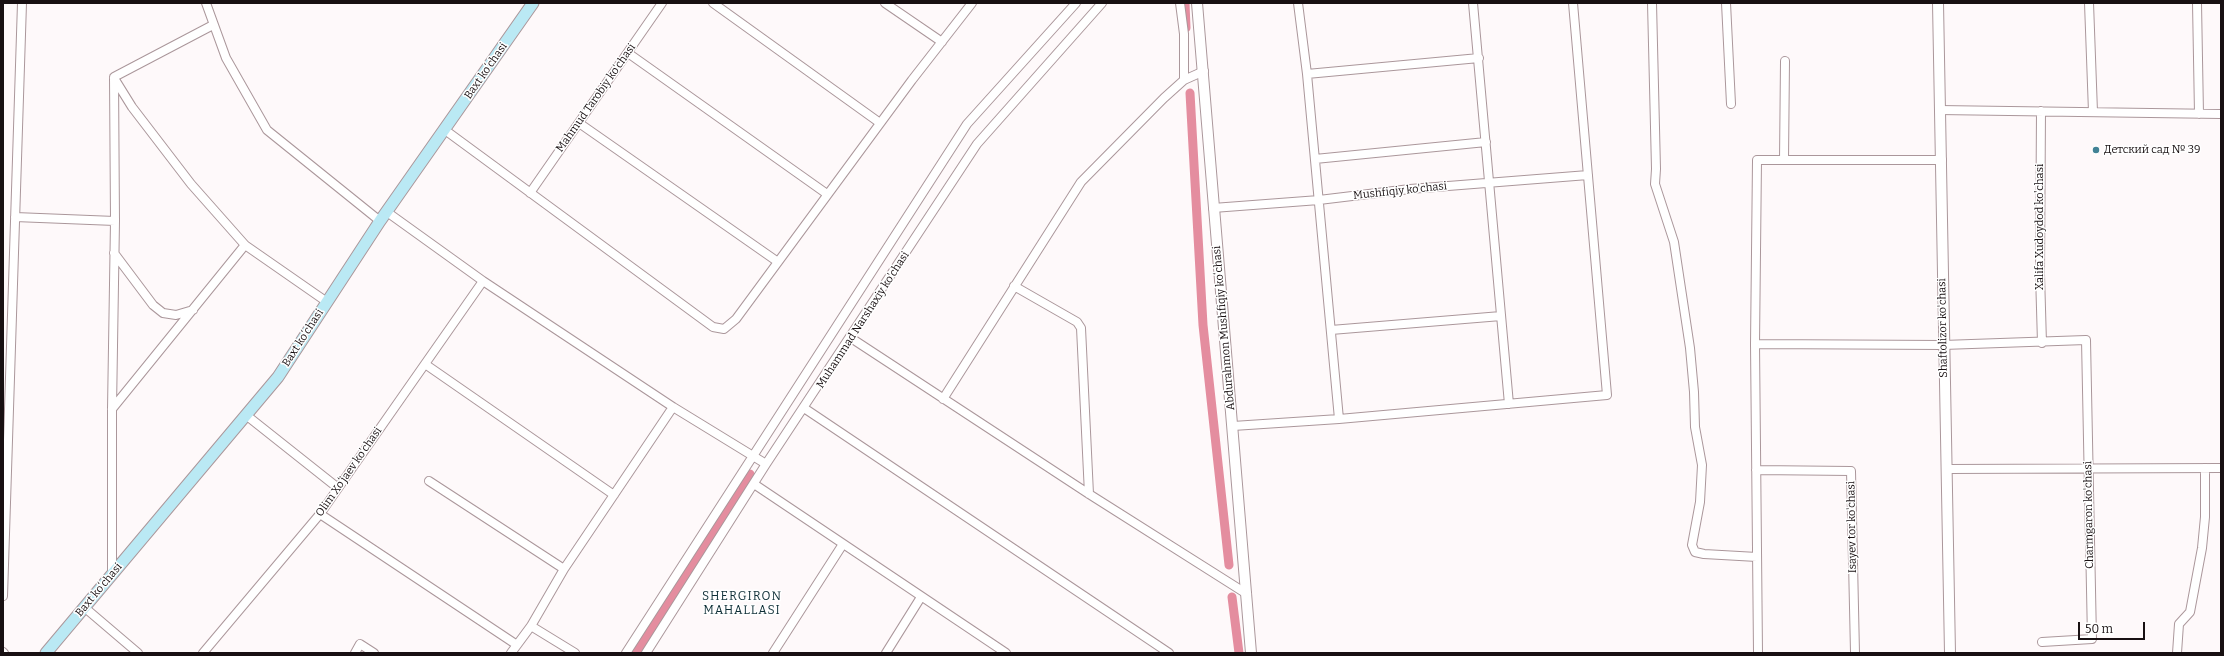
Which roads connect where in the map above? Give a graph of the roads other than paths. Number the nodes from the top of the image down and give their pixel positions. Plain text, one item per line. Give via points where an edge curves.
1 (22, 3) edge
2 (206, 3) edge
3 (533, 3) edge
4 (662, 3) edge
5 (713, 3) edge
6 (885, 3) edge
7 (972, 3) edge
8 (1076, 3) edge
9 (1102, 3) edge
10 (1180, 3) edge
11 (1197, 3) edge
12 (1298, 3) edge
13 (1473, 3) edge
14 (1573, 3) edge
15 (1652, 3) edge
16 (1726, 3) edge
17 (1938, 3) edge
18 (2089, 3) edge
19 (2197, 3) edge
20 (213, 25) junction
21 (942, 42) junction
22 (628, 53) junction
23 (1479, 58) junction
24 (1785, 61) dead end
25 (1204, 71) junction
26 (1307, 74) junction
27 (114, 77) junction
28 (1184, 80) junction
29 (1731, 104) dead end
30 (1939, 110) junction
31 (2041, 110) junction
32 (2093, 112) junction
33 (2199, 114) junction
34 (2221, 114) edge
35 (579, 123) junction
36 (880, 123) junction
37 (444, 130) junction
38 (1486, 142) junction
39 (1315, 160) junction
40 (1784, 160) junction
41 (1942, 160) junction
42 (1588, 175) junction
43 (1490, 184) junction
44 (530, 193) junction
45 (827, 194) junction
46 (1319, 200) junction
47 (1213, 208) junction
48 (384, 216) junction
49 (15, 217) junction
50 (115, 221) junction
51 (245, 245) junction
52 (114, 253) junction
53 (778, 262) junction
54 (483, 281) junction
55 (1014, 286) junction
56 (327, 302) junction
57 (193, 310) junction
58 (1501, 316) junction
59 (1331, 330) junction
60 (851, 338) junction
61 (2042, 343) junction
62 (1755, 344) junction
63 (1943, 345) junction
64 (425, 364) junction
65 (943, 399) junction
66 (1509, 404) junction
67 (673, 407) junction
68 (804, 408) junction
69 (112, 409) junction
70 (246, 415) junction
71 (6, 419) edge
72 (1339, 419) junction
73 (1233, 426) junction
74 (753, 456) junction
75 (766, 464) junction
76 (2088, 467) junction
77 (2204, 468) junction
78 (2221, 468) edge
79 (1947, 469) junction
80 (1756, 470) junction
81 (429, 481) dead end
82 (754, 484) junction
83 (338, 488) junction
84 (1089, 494) junction
85 (614, 495) junction
86 (320, 514) junction
87 (843, 544) junction
88 (1757, 557) junction
89 (564, 569) junction
90 (112, 574) junction
91 (1247, 594) junction
92 (3, 596) edge
93 (921, 597) junction
94 (84, 607) junction
95 (530, 626) junction
96 (2042, 642) dead end
97 (517, 645) junction
98 (1004, 652) edge
99 (46, 653) edge
100 (138, 653) edge
101 (203, 653) edge
102 (354, 653) edge
103 (374, 653) edge
104 (511, 653) edge
105 (574, 653) edge
106 (626, 653) edge
107 (646, 653) edge
108 (773, 653) edge
109 (886, 653) edge
110 (1169, 653) edge
111 (1251, 653) edge
112 (1758, 653) edge
113 (1855, 653) edge
114 (1950, 653) edge
115 (2177, 653) edge

1 - 49 street
2 - 20 street
3 - 37 main road, Baxt koʻchasi
4 - 22 street, Mahmud Tarobiy ko'chasi
5 - 36 street
6 - 21 street
7 - 21 street
8 - 74 street via 967,124
9 - 60 street, Muhammad Narshaxiy ko'chasi via 977,144
10 - 28 street via 1184,34
11 - 25 street, Abdurahmon Mushfiqiy koʻchasi
12 - 26 street
13 - 23 street
14 - 42 street
15 - 88 street via 1655,184 1674,242 1690,348 1695,428 1702,465 1700,502 1692,545 1695,552 1704,554
16 - 29 street
17 - 30 street, Shaftolizor ko'chasi
18 - 32 street
19 - 33 street
20 - 27 street
20 - 48 street via 226,58 267,130
21 - 36 street
22 - 35 street, Mahmud Tarobiy ko'chasi
22 - 45 street
23 - 26 street
23 - 38 street
24 - 40 street
25 - 28 street
25 - 47 street, Abdurahmon Mushfiqiy koʻchasi
26 - 39 street
27 - 50 street
27 - 51 street via 132,107 191,184
28 - 55 street via 1081,182
30 - 31 street
30 - 41 street, Shaftolizor ko'chasi
31 - 32 street
31 - 61 street, Xalifa Xudoydod ko'chasi
32 - 33 street
33 - 34 street
35 - 44 street, Mahmud Tarobiy ko'chasi
35 - 53 street
36 - 45 street
37 - 44 street
37 - 48 main road, Baxt koʻchasi
38 - 39 street
38 - 43 street
39 - 46 street
40 - 41 street
40 - 62 street via 1757,160
41 - 63 street, Shaftolizor ko'chasi
42 - 43 street, Mushfiqiy ko'chasi
42 - 66 street via 1607,395
43 - 46 street, Mushfiqiy ko'chasi via 1410,189
43 - 58 street
44 - 53 street via 713,327 724,329 731,325
45 - 53 street
46 - 47 street, Mushfiqiy ko'chasi
46 - 59 street
47 - 73 street, Abdurahmon Mushfiqiy koʻchasi
48 - 54 street
48 - 56 main road, Baxt koʻchasi
49 - 50 street
49 - 71 street
50 - 52 street
51 - 56 street
51 - 57 street
52 - 57 street via 153,305 163,313 176,315
52 - 69 street
54 - 64 street, Olim Xoʻjaev ko'chasi
54 - 67 street
55 - 65 street
55 - 84 street via 1077,322 1081,328
56 - 70 main road, Baxt koʻchasi via 278,377
57 - 69 street
58 - 59 street
58 - 66 street
59 - 72 street
60 - 65 street
60 - 68 street, Muhammad Narshaxiy ko'chasi
61 - 63 street
61 - 76 street, Charmgaron ko'chasi via 2086,340
62 - 63 street
62 - 80 street
63 - 79 street, Shaftolizor ko'chasi
64 - 83 street, Olim Xoʻjaev ko'chasi
64 - 85 street
65 - 84 street
66 - 72 street
67 - 74 street
67 - 85 street
68 - 75 street, Muhammad Narshaxiy ko'chasi
68 - 110 street
69 - 90 street
70 - 83 street
70 - 90 main road, Baxt koʻchasi
71 - 92 street
72 - 73 street
73 - 91 street, Abdurahmon Mushfiqiy koʻchasi
74 - 75 street
74 - 106 street
75 - 82 street, Muhammad Narshaxiy ko'chasi
76 - 77 street
76 - 79 street
76 - 96 street, Charmgaron ko'chasi via 2092,639
77 - 78 street
77 - 115 street via 2205,517 2202,548 2190,612 2179,624
79 - 114 street, Shaftolizor ko'chasi
80 - 88 street
80 - 113 street, Isayev tor ko'chasi via 1850,472
81 - 89 street
82 - 87 street
82 - 107 street, Muhammad Narshaxiy ko'chasi
83 - 86 street, Olim Xoʻjaev ko'chasi
84 - 91 street
85 - 89 street
86 - 97 street
86 - 101 street, Olim Xoʻjaev ko'chasi
87 - 93 street
87 - 108 street
88 - 112 street
89 - 95 street
90 - 94 main road, Baxt koʻchasi
91 - 111 street, Abdurahmon Mushfiqiy koʻchasi
93 - 98 street
93 - 109 street
94 - 99 main road, Baxt koʻchasi
94 - 100 street
95 - 97 street
95 - 105 street
97 - 104 street
102 - 103 street via 360,644

